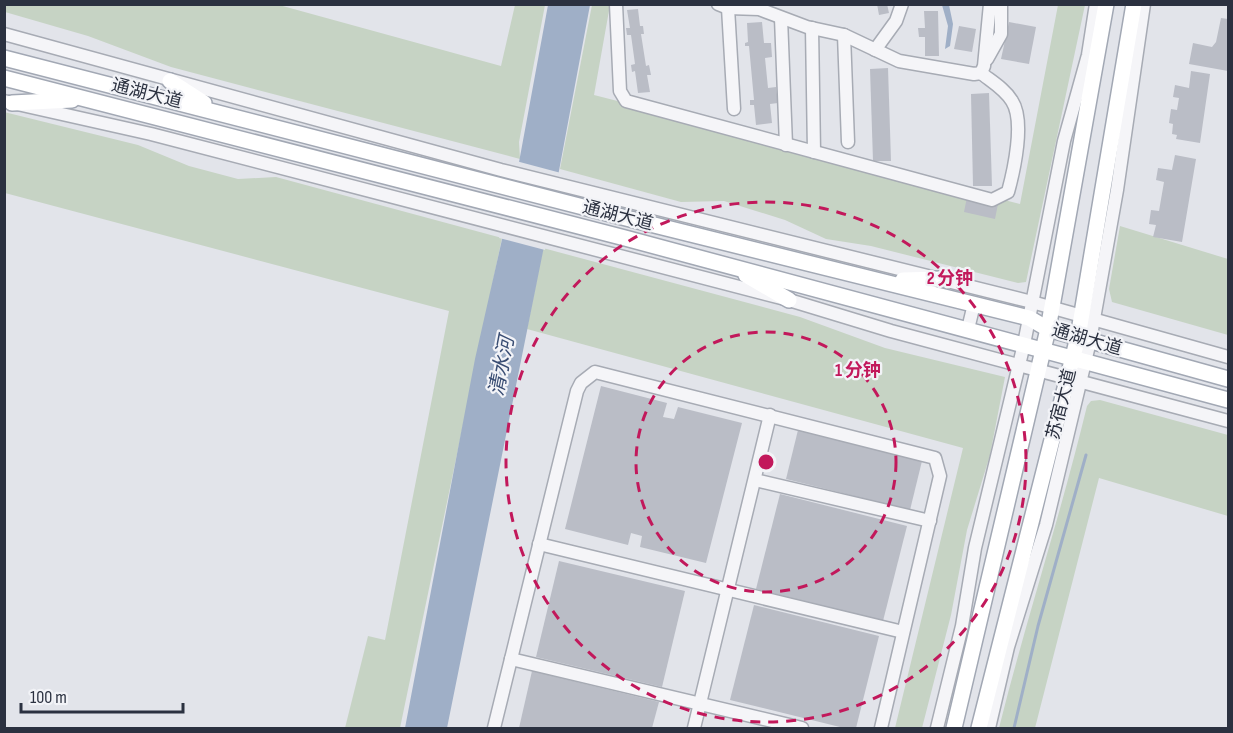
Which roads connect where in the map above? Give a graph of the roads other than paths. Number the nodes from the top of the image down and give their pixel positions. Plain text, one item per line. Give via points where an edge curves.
1 (616, 4) edge
2 (902, 4) edge
3 (990, 4) edge
4 (1001, 4) edge
5 (1096, 4) edge
6 (1106, 4) edge
7 (1134, 4) edge
8 (1144, 4) edge
9 (723, 6) edge
10 (781, 18) junction
11 (812, 28) junction
12 (4, 34) edge
13 (844, 35) junction
14 (876, 50) junction
15 (4, 58) edge
16 (982, 69) junction
17 (4, 78) edge
18 (170, 81) junction
19 (88, 99) junction
20 (8, 102) edge
21 (734, 109) dead end
22 (217, 111) junction
23 (848, 142) dead end
24 (786, 145) junction
25 (814, 152) junction
26 (500, 177) junction
27 (731, 266) junction
28 (942, 279) junction
29 (884, 281) junction
30 (789, 300) junction
31 (1032, 302) junction
32 (974, 304) junction
33 (1052, 308) junction
34 (1029, 318) junction
35 (1088, 319) junction
36 (968, 329) junction
37 (1048, 329) junction
38 (1084, 339) junction
39 (1024, 344) junction
40 (1043, 349) junction
41 (1138, 354) junction
42 (1228, 357) edge
43 (1079, 359) junction
44 (1019, 363) junction
45 (1038, 368) junction
46 (1133, 374) junction
47 (1074, 378) junction
48 (1228, 379) edge
49 (1228, 400) edge
50 (770, 416) junction
51 (1228, 421) edge
52 (755, 480) junction
53 (930, 521) junction
54 (539, 544) junction
55 (728, 590) junction
56 (903, 632) junction
57 (511, 659) junction
58 (700, 704) junction
59 (494, 729) edge
60 (694, 729) edge
61 (802, 729) edge
62 (881, 729) edge
63 (937, 729) edge
64 (954, 729) edge
65 (979, 729) edge
66 (989, 729) edge

1 - 24 street via 620,91 626,100
2 - 14 street via 896,21
3 - 16 street
4 - 16 street via 1000,34
5 - 31 street
6 - 33 main road, 苏宿大道
7 - 35 main road, 苏宿大道 via 1096,216
8 - 35 street via 1117,190
9 - 10 street via 759,9
9 - 21 street
10 - 11 street
10 - 24 street
11 - 13 street
11 - 25 street
12 - 18 street
13 - 14 street
13 - 23 street
14 - 16 street via 899,60 949,71
15 - 22 main road, 通湖大道
16 - 25 street via 1012,100 1017,114 1015,157 1004,196 992,200
17 - 19 main road, 通湖大道
18 - 22 main road
18 - 26 street
19 - 20 main road
19 - 27 main road, 通湖大道
20 - 30 street via 152,134
22 - 26 main road, 通湖大道
24 - 25 street
26 - 28 street via 629,202
26 - 29 main road, 通湖大道 via 626,218
27 - 30 main road
27 - 36 main road, 通湖大道
28 - 29 main road
28 - 31 street
29 - 32 main road, 通湖大道
30 - 44 street
31 - 33 street
31 - 34 street
32 - 34 main road, 通湖大道
32 - 36 street
33 - 35 street
33 - 37 main road, 苏宿大道
34 - 37 main road, 通湖大道
34 - 39 street
35 - 38 main road, 苏宿大道
35 - 42 street
36 - 39 main road, 通湖大道
37 - 38 main road, 通湖大道
37 - 40 main road, 苏宿大道
38 - 41 main road, 通湖大道
38 - 43 main road, 苏宿大道
39 - 40 main road, 通湖大道
39 - 44 street
40 - 43 main road, 通湖大道
40 - 45 main road, 苏宿大道
41 - 46 street
41 - 48 main road, 通湖大道
43 - 46 main road, 通湖大道
43 - 47 main road, 苏宿大道
44 - 45 street
44 - 63 street
45 - 47 street
45 - 64 main road, 苏宿大道
46 - 49 main road, 通湖大道
47 - 51 street
47 - 65 main road, 苏宿大道
47 - 66 street via 1046,525 1008,647
50 - 52 street
50 - 53 street via 934,458 940,476
50 - 54 street via 595,372 577,391
52 - 53 street
52 - 55 street
53 - 56 street
54 - 55 street
54 - 57 street
55 - 56 street
55 - 58 street
56 - 62 street
57 - 58 street
57 - 59 street
58 - 60 street
58 - 61 street

